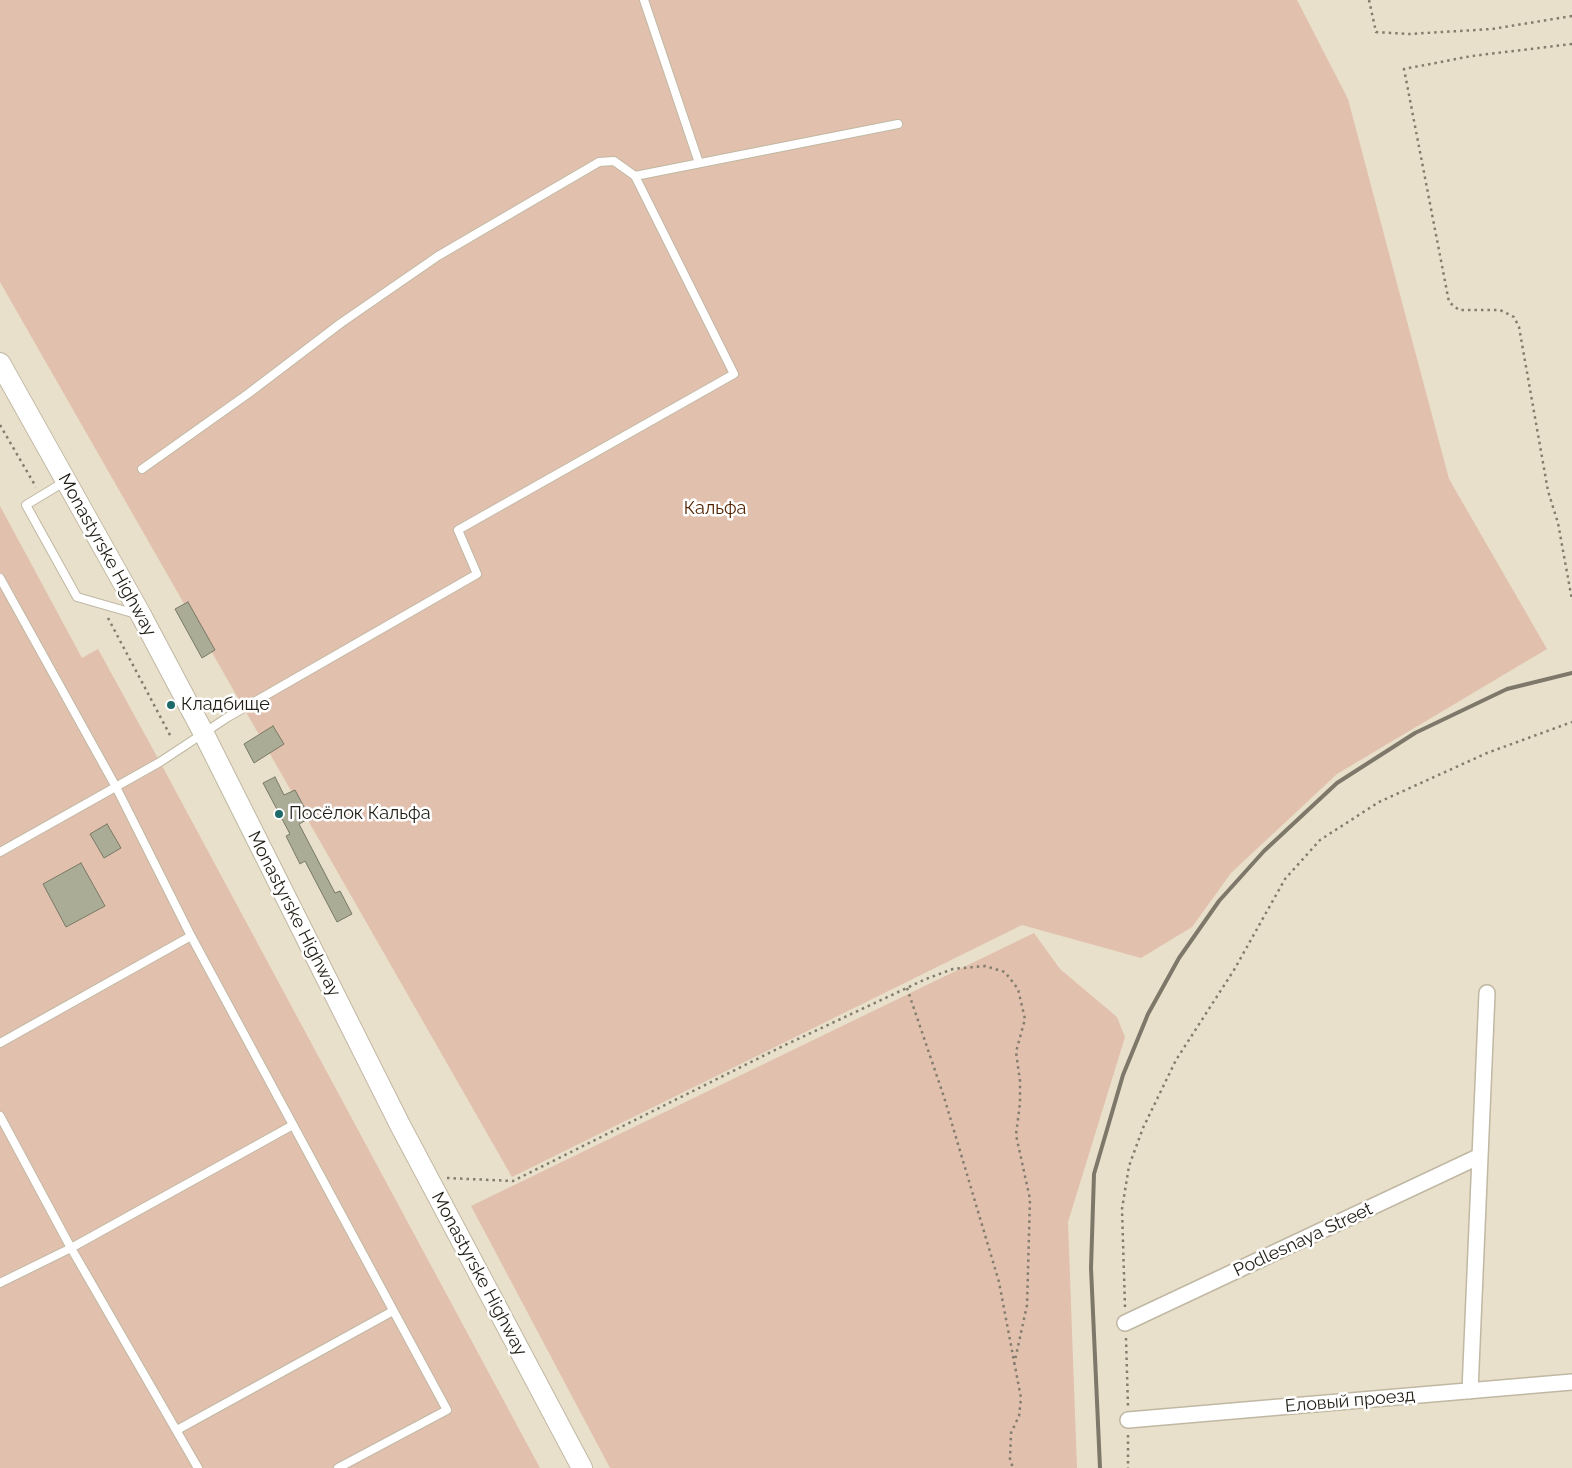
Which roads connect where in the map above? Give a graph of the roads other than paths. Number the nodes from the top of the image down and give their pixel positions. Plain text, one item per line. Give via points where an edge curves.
1 (644, 0) edge
2 (898, 124) dead end
3 (699, 163) junction
4 (635, 176) junction
5 (0, 363) edge
6 (142, 470) dead end
7 (66, 481) junction
8 (0, 578) edge
9 (140, 615) junction
10 (203, 732) junction
11 (116, 787) junction
12 (0, 852) edge
13 (191, 936) junction
14 (1487, 993) dead end
15 (0, 1043) edge
16 (0, 1116) edge
17 (293, 1126) junction
18 (1480, 1156) junction
19 (71, 1248) junction
20 (0, 1282) edge
21 (394, 1311) junction
22 (1125, 1323) road end
23 (1572, 1382) edge
24 (1470, 1391) junction
25 (1128, 1420) road end
26 (176, 1430) junction
27 (198, 1468) edge
28 (338, 1468) edge
29 (582, 1468) edge

1 - 3 lane
2 - 3 lane
3 - 4 lane
4 - 6 lane via 614,160 599,162 446,251 341,322
4 - 10 lane via 734,374 458,530 477,574
5 - 7 main road, Monastyrske Highway
7 - 9 main road, Monastyrske Highway
7 - 9 lane via 26,504 77,597
8 - 11 lane
9 - 10 main road, Monastyrske Highway
10 - 11 lane
10 - 29 main road, Monastyrske Highway via 428,1178
11 - 12 lane
11 - 13 lane
13 - 15 lane
13 - 17 lane
14 - 18 street
16 - 19 lane
17 - 19 lane
17 - 21 lane
18 - 22 street, Podlesnaya Street
18 - 24 street
19 - 20 lane
19 - 26 lane
21 - 26 lane
21 - 28 lane via 447,1410
23 - 24 street, Еловый проезд
24 - 25 street, Еловый проезд
26 - 27 lane

